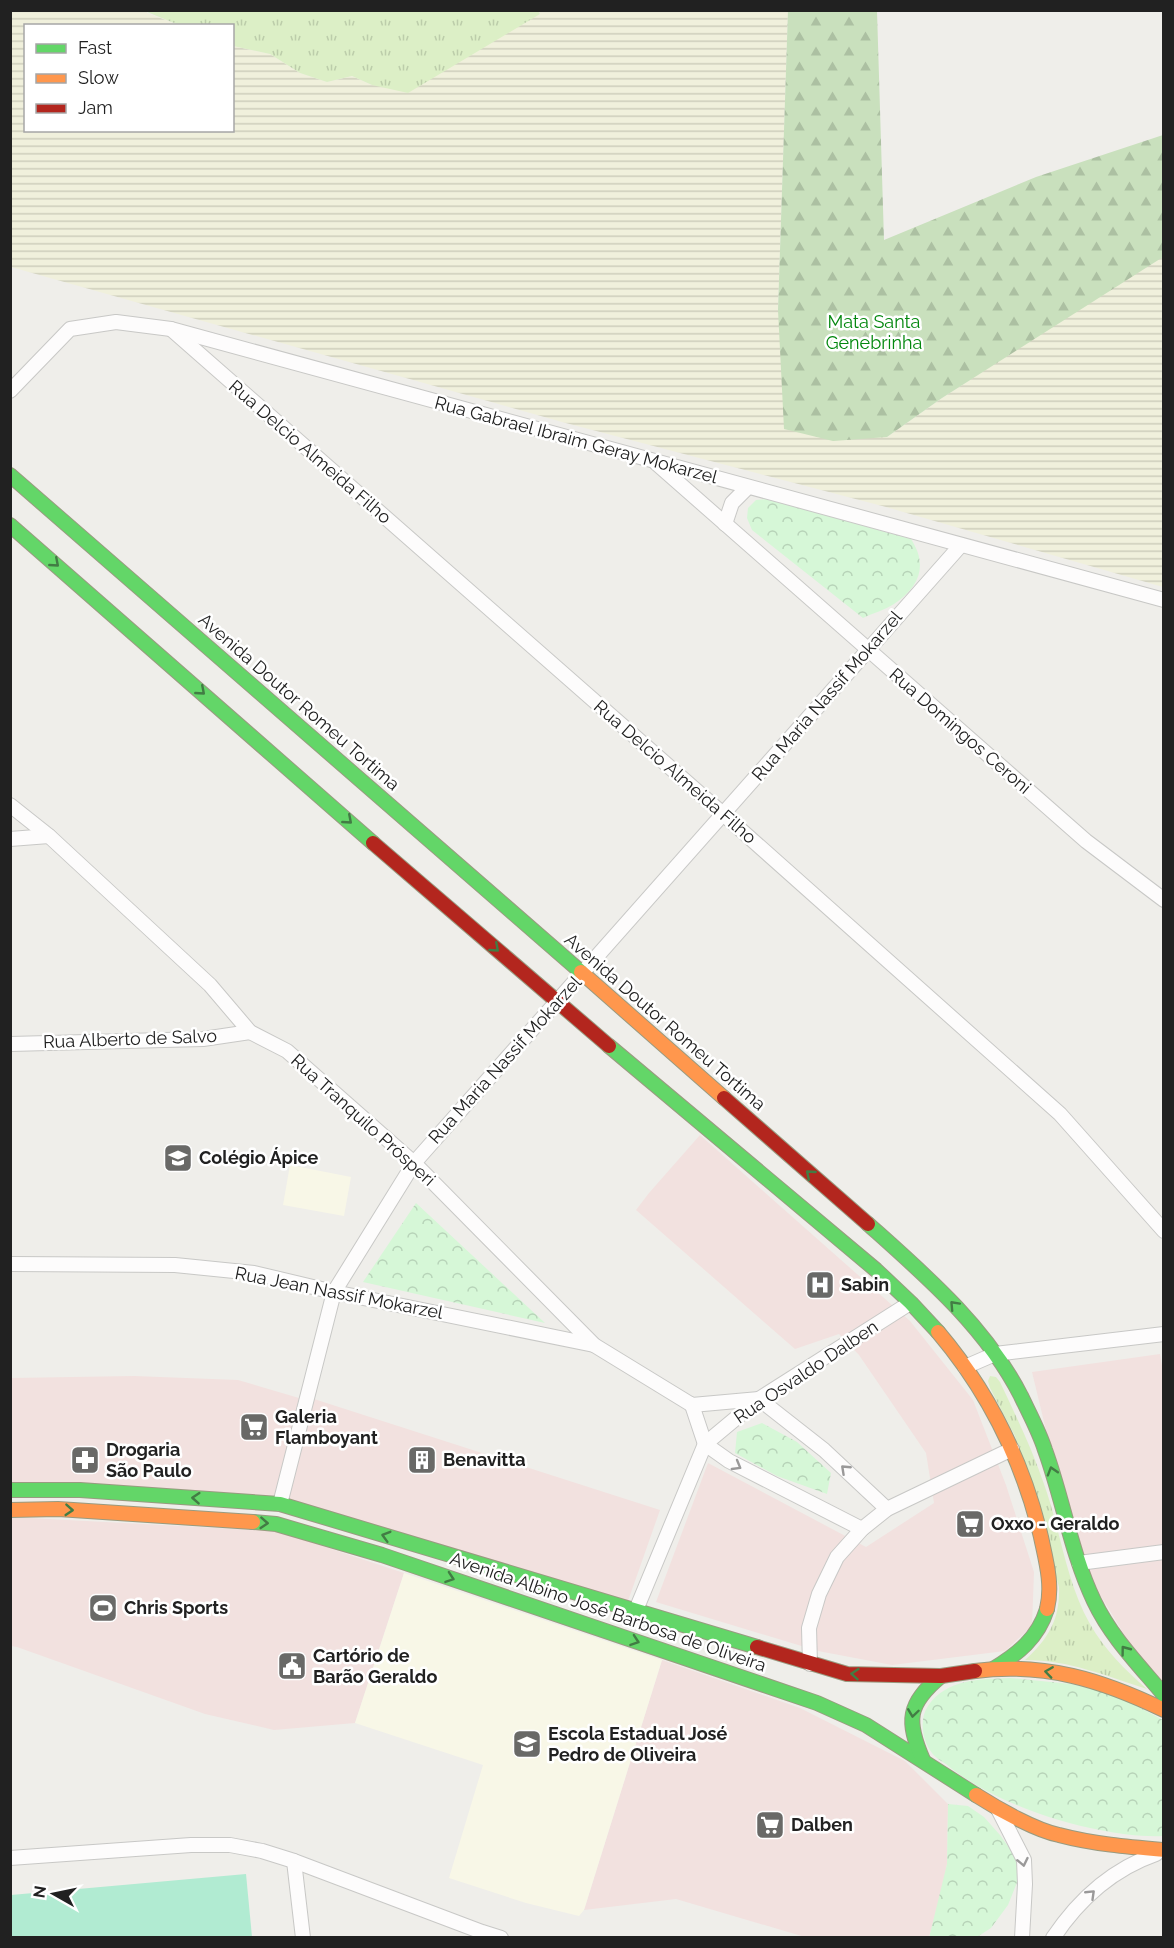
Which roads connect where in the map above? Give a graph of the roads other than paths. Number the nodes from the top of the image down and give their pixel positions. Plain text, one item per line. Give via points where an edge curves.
1 (171, 330) junction
2 (10, 391) edge
3 (653, 461) junction
4 (10, 475) edge
5 (748, 487) junction
6 (725, 524) junction
7 (10, 525) edge
8 (960, 545) junction
9 (1164, 600) edge
10 (867, 650) junction
11 (10, 805) edge
12 (723, 814) junction
13 (49, 836) junction
14 (10, 839) edge
15 (1164, 900) edge
16 (582, 973) junction
17 (557, 1002) junction
18 (250, 1032) junction
19 (10, 1044) edge
20 (414, 1163) junction
21 (1164, 1231) edge
22 (10, 1264) edge
23 (334, 1292) junction
24 (910, 1303) junction
25 (1164, 1334) edge
26 (594, 1345) junction
27 (996, 1354) junction
28 (965, 1367) junction
29 (759, 1399) junction
30 (692, 1406) junction
31 (705, 1443) junction
32 (1012, 1449) junction
33 (10, 1490) edge
34 (280, 1504) junction
35 (887, 1509) junction
36 (10, 1510) edge
37 (862, 1529) junction
38 (1164, 1552) edge
39 (1078, 1563) junction
40 (636, 1610) junction
41 (688, 1643) junction
42 (810, 1664) junction
43 (993, 1668) junction
44 (941, 1676) junction
45 (1164, 1695) edge
46 (1164, 1710) edge
47 (923, 1760) junction
48 (998, 1809) junction
49 (1164, 1850) edge
50 (10, 1858) edge
51 (294, 1861) junction
52 (483, 1935) edge
53 (303, 1938) edge
54 (501, 1938) edge
55 (1022, 1938) edge
56 (1053, 1938) edge

1 - 2 street, Rua Gabrael Ibraim Geray Mokarzel via 116,322 70,329
1 - 3 street, Rua Gabrael Ibraim Geray Mokarzel
1 - 12 street, Rua Delcio Almeida Filho
3 - 5 street, Rua Gabrael Ibraim Geray Mokarzel
3 - 6 street, Rua Domingos Ceroni
4 - 16 main road, Avenida Doutor Romeu Tortima
5 - 6 street via 732,503
5 - 8 street, Rua Gabrael Ibraim Geray Mokarzel
6 - 10 street, Rua Domingos Ceroni
7 -> 17 main road
8 - 9 street, Rua Gabrael Ibraim Geray Mokarzel
8 - 10 street, Rua Maria Nassif Mokarzel
10 - 12 street, Rua Maria Nassif Mokarzel
10 - 15 street, Rua Domingos Ceroni via 1086,841
11 - 13 street, Rua Tranquilo Prósperi
12 - 16 street, Rua Maria Nassif Mokarzel
12 - 21 street, Rua Delcio Almeida Filho via 1060,1114
13 - 14 street
13 - 18 street, Rua Tranquilo Prósperi via 210,985
16 - 17 street, Rua Maria Nassif Mokarzel
27 -> 16 main road, Avenida Doutor Romeu Tortima via 956,1306 908,1260
17 - 20 street, Rua Maria Nassif Mokarzel
17 - 24 main road
18 - 19 street, Rua Alberto de Salvo via 203,1038
18 - 20 street, Rua Tranquilo Prósperi via 287,1051
20 - 23 street, Rua Maria Nassif Mokarzel
20 - 26 street, Rua Tranquilo Prósperi
22 - 23 street, Rua Jean Nassif Mokarzel via 175,1265 254,1274
23 - 26 street, Rua Jean Nassif Mokarzel
23 - 34 street, Rua Maria Nassif Mokarzel
24 - 28 main road
24 - 29 street, Rua Osvaldo Dalben
25 - 27 street
26 - 30 street, Rua Tranquilo Prósperi
27 - 28 street
39 -> 27 main road, Avenida Doutor Romeu Tortima via 1045,1449
28 - 32 main road
29 - 30 street
29 - 31 street, Rua Osvaldo Dalben
35 -> 29 street via 824,1450
30 - 31 street
31 -> 37 street via 753,1475
31 - 40 street, Rua Osvaldo Dalben
32 - 35 street
32 - 43 main road via 1041,1535 1050,1596 1045,1617 1032,1639
34 -> 33 main road, Avenida Albino José Barbosa de Oliveira via 80,1490
40 -> 34 main road, Avenida Albino José Barbosa de Oliveira
35 - 37 street
36 -> 41 main road, Avenida Albino José Barbosa de Oliveira via 58,1509 276,1524
37 - 42 street via 837,1557 819,1594 809,1628
38 - 39 street
45 -> 39 main road, Avenida Doutor Romeu Tortima via 1114,1636
40 - 41 main road, Avenida Albino José Barbosa de Oliveira
41 - 42 main road, Avenida Albino José Barbosa de Oliveira
41 - 47 main road, Avenida Albino José Barbosa de Oliveira via 767,1684 866,1725
44 -> 42 main road, Avenida Albino José Barbosa de Oliveira via 847,1674
43 - 44 main road, Avenida Albino José Barbosa de Oliveira
46 -> 43 main road, Avenida Albino José Barbosa de Oliveira via 1125,1691 1072,1675
44 -> 47 main road via 915,1701 911,1720
47 - 48 main road, Avenida Albino José Barbosa de Oliveira
48 - 49 main road, Avenida Albino José Barbosa de Oliveira via 1057,1835
48 -> 55 street via 1024,1860
56 -> 49 street via 1067,1917 1117,1871
50 - 51 street via 230,1845
51 - 52 street
51 - 53 street
52 - 54 street

